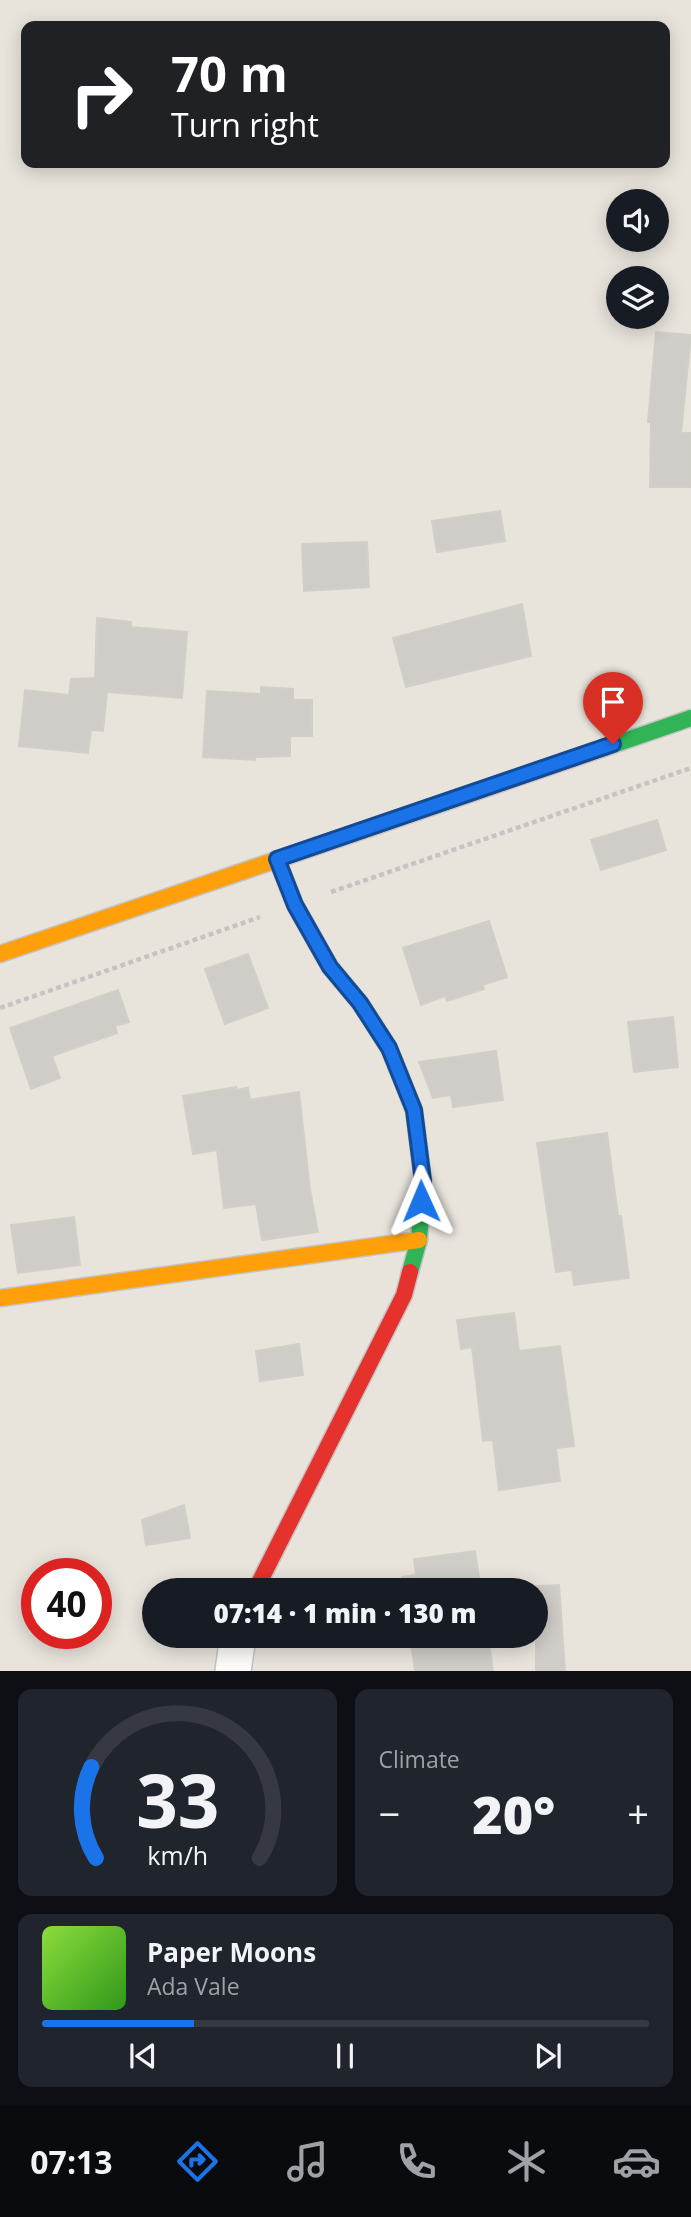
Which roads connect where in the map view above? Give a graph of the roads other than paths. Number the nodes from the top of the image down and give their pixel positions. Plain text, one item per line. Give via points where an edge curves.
1 (691, 718) edge
2 (277, 859) junction
3 (0, 954) edge
4 (419, 1240) junction
5 (0, 1298) edge
6 (262, 1578) edge
7 (236, 1648) edge
8 (233, 1671) edge

1 - 2 street
2 - 3 street
2 - 4 street via 295,905 330,967 389,1048 414,1110 423,1181
4 - 5 street
4 - 6 street via 404,1296
7 - 8 street

